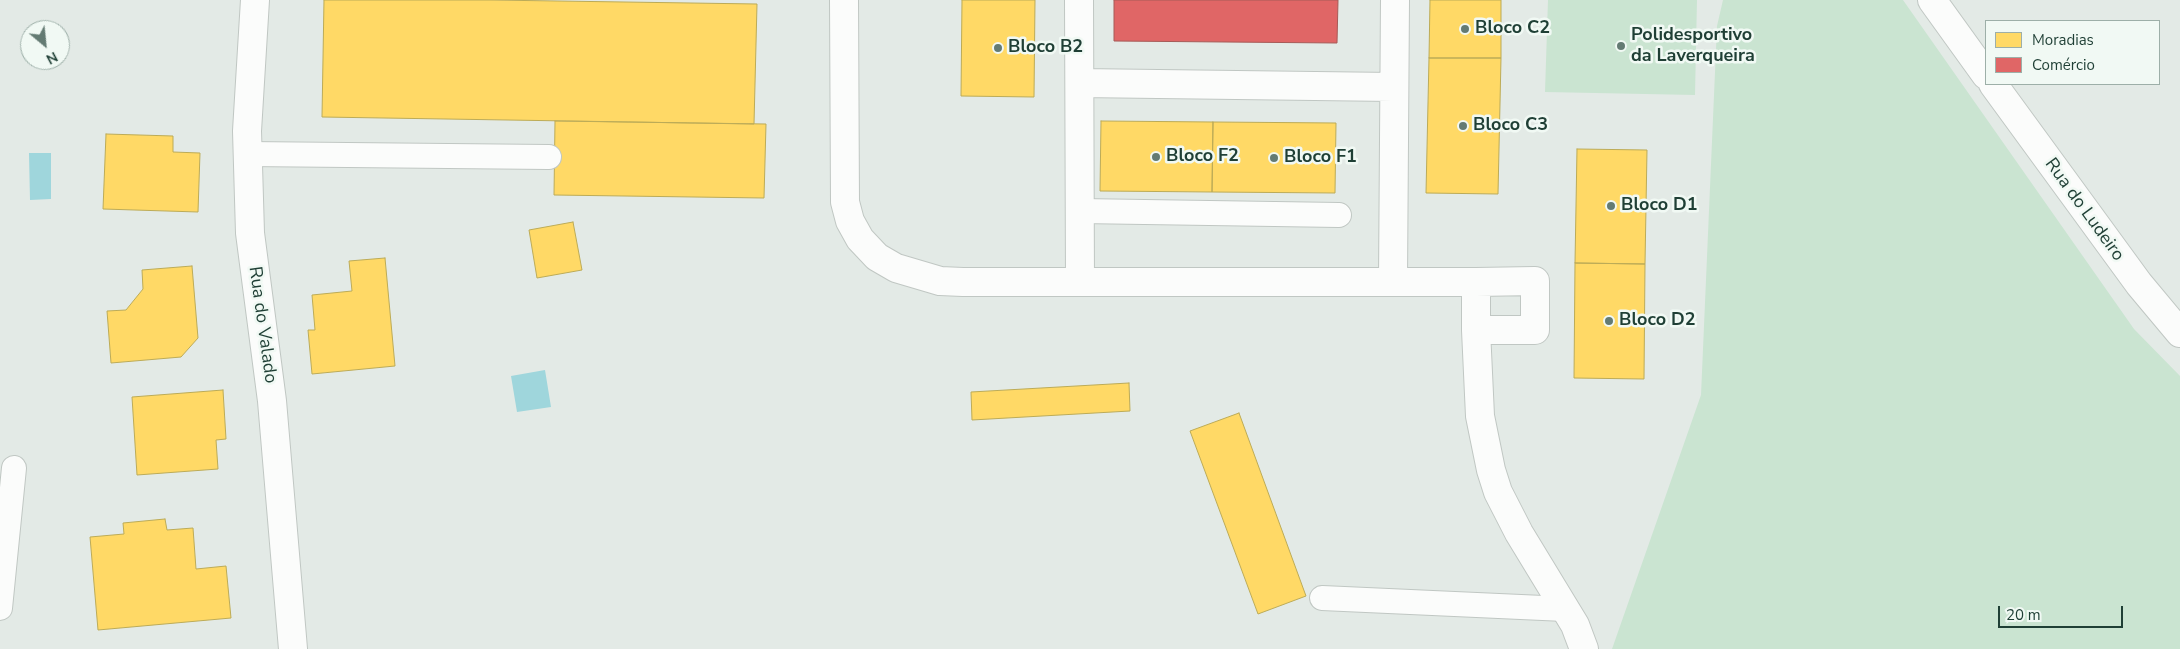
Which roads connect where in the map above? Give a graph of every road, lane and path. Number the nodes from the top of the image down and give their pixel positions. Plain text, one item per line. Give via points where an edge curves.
1 (255, 0) edge
2 (844, 0) edge
3 (1079, 0) edge
4 (1395, 0) edge
5 (1932, 0) edge
6 (1985, 74) edge
7 (1080, 84) junction
8 (1994, 85) edge
9 (1393, 88) junction
10 (247, 154) junction
11 (549, 157) dead end
12 (1080, 211) junction
13 (1339, 215) dead end
14 (1080, 281) junction
15 (1393, 281) junction
16 (1476, 282) junction
17 (1476, 330) junction
18 (2180, 333) edge
19 (14, 468) dead end
20 (1322, 598) dead end
21 (0, 608) edge
22 (1565, 609) junction
23 (293, 649) edge
24 (1584, 649) edge

1 - 10 street, Rua do Valado
2 - 14 street via 844,202 860,239 876,257 896,268 940,280
3 - 7 street
4 - 9 street
5 - 6 street
7 - 9 street
7 - 12 street
8 - 18 street, Rua do Ludeiro via 2139,284
9 - 15 street
10 - 11 lane
10 - 23 street, Rua do Valado via 250,233 272,401
12 - 13 lane
12 - 14 street
14 - 15 street
15 - 16 street
16 - 17 street
16 - 17 street via 1535,282 1535,330
17 - 22 street via 1480,416 1490,470 1507,513
19 - 21 lane
20 - 22 lane
22 - 24 street

